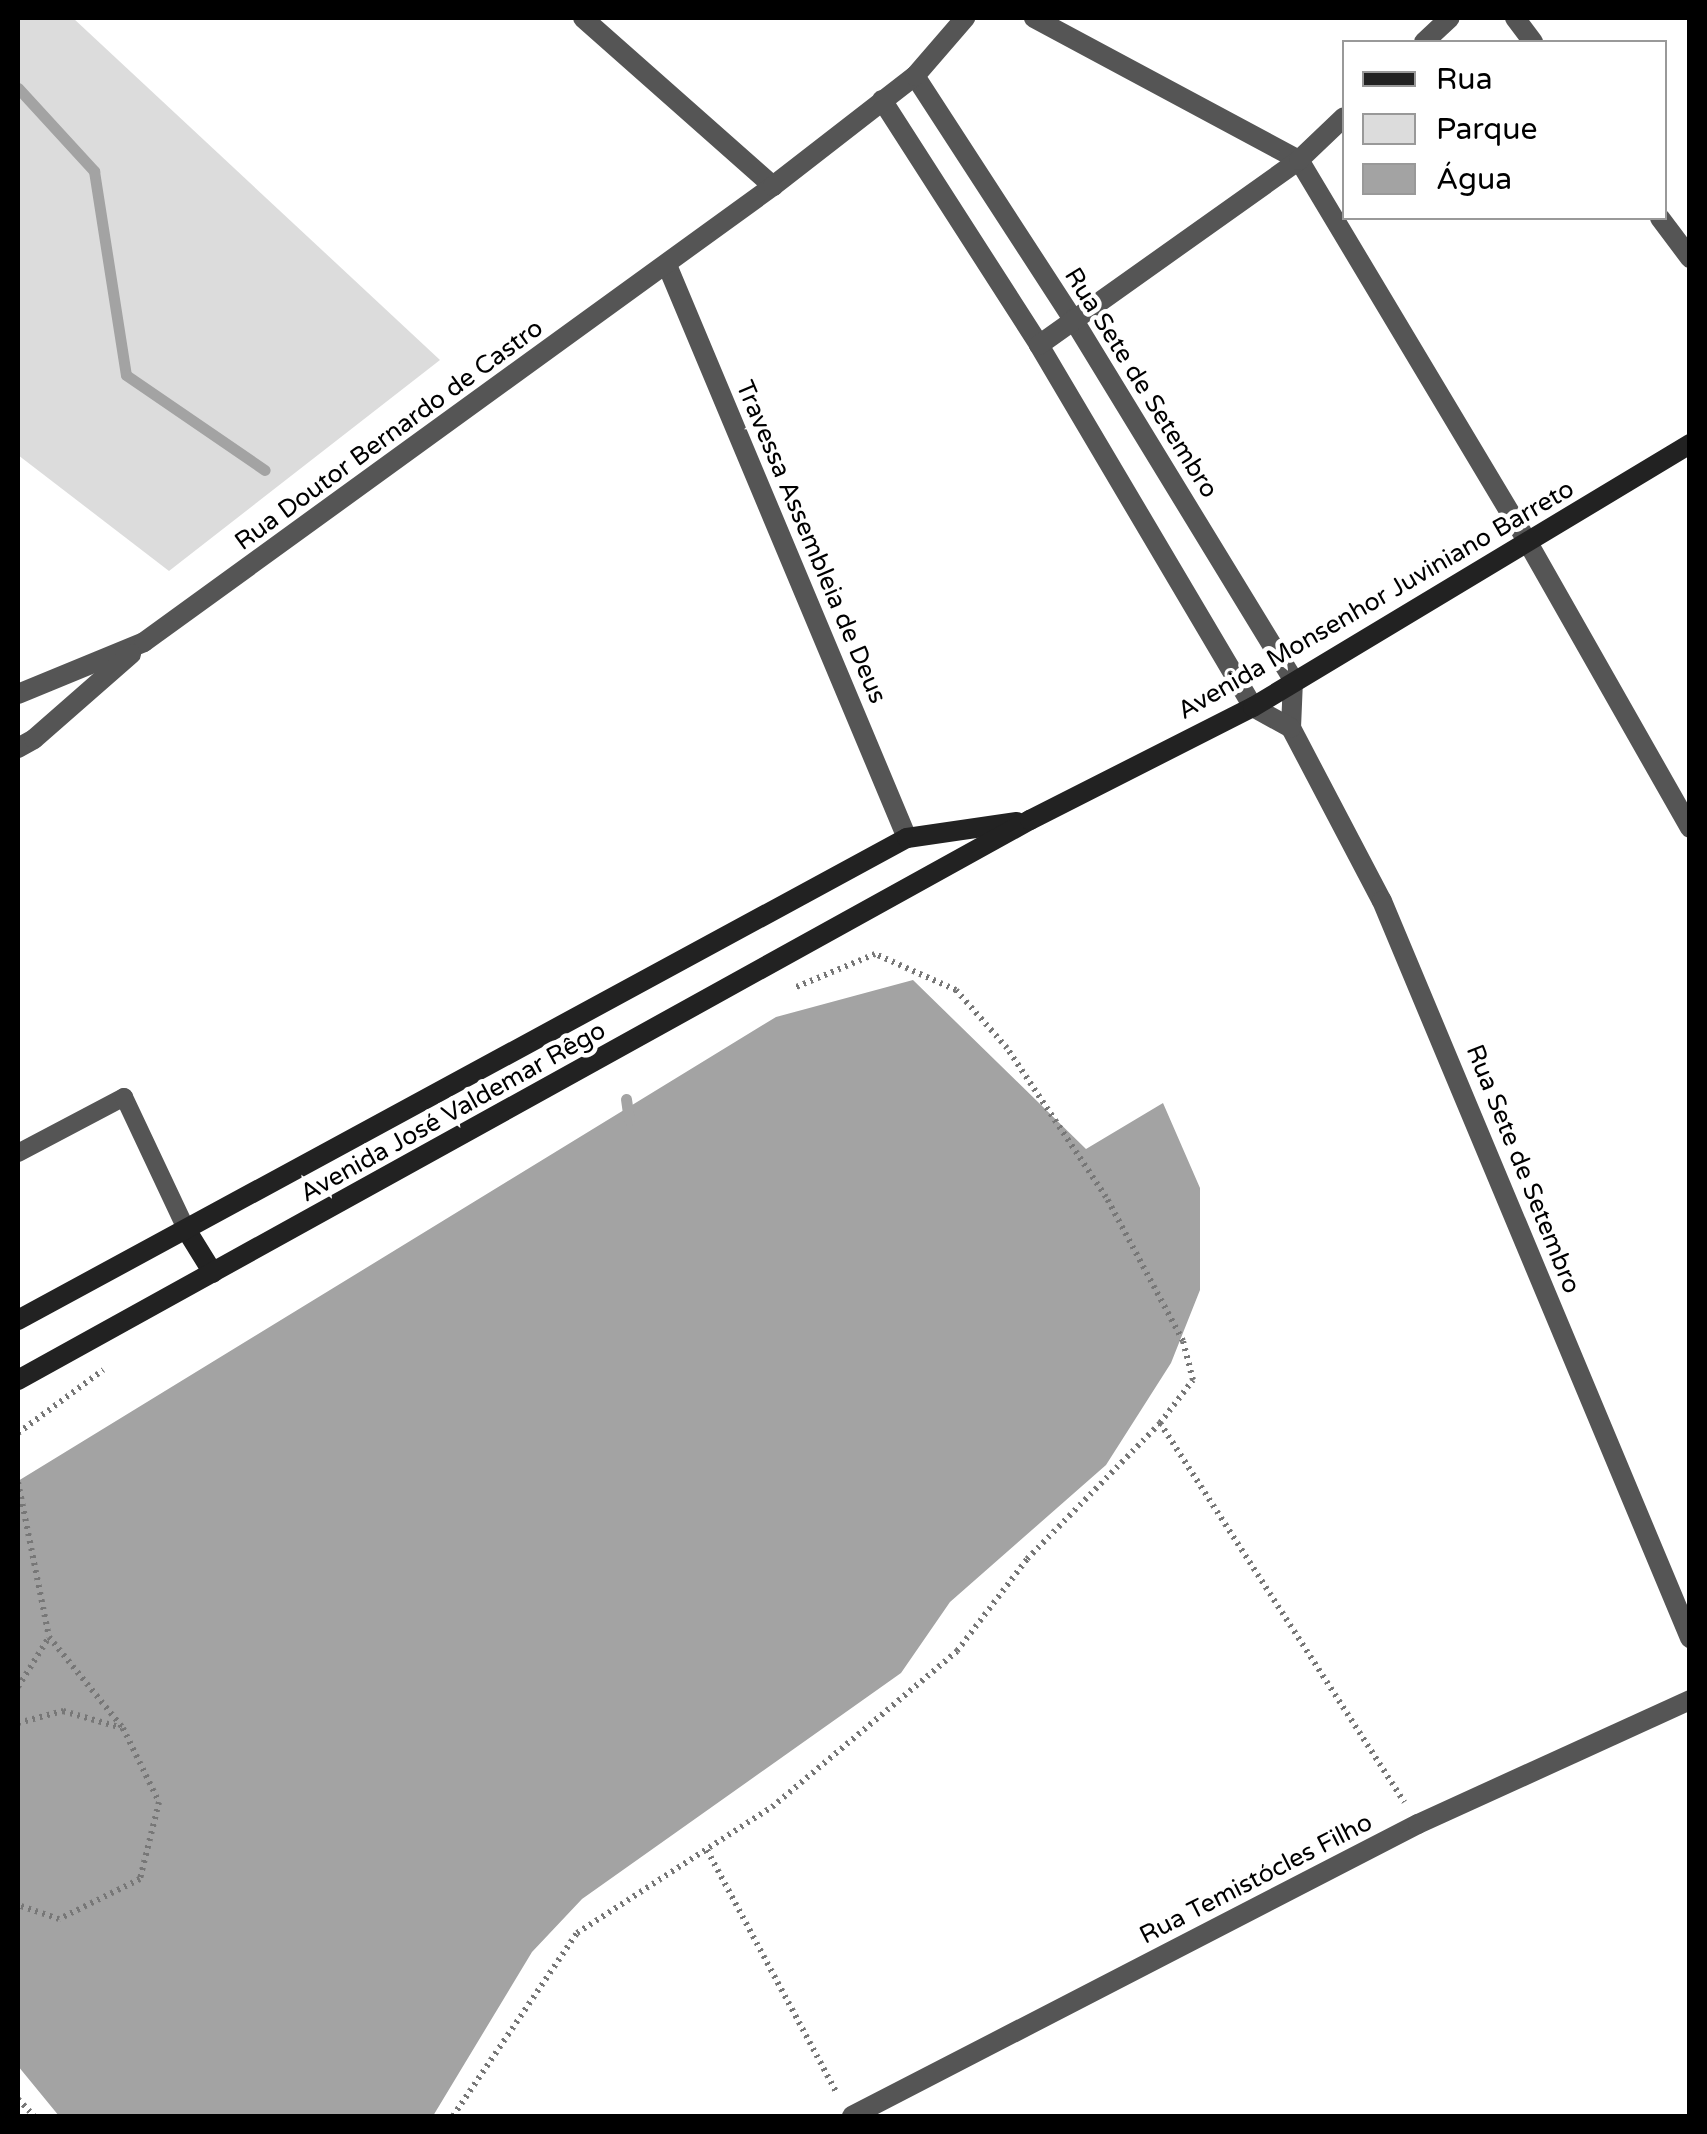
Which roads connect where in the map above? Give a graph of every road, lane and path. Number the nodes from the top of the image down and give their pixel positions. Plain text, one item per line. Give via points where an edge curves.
1 (583, 18) edge
2 (965, 18) edge
3 (1034, 18) edge
4 (1450, 18) edge
5 (1515, 18) edge
6 (1426, 40) edge
7 (1532, 40) edge
8 (915, 76) junction
9 (882, 100) junction
10 (1342, 120) edge
11 (1299, 160) junction
12 (773, 186) junction
13 (1662, 220) edge
14 (1690, 258) edge
15 (668, 265) junction
16 (1073, 319) junction
17 (1039, 345) junction
18 (1690, 444) edge
19 (1527, 541) junction
20 (144, 642) junction
21 (1293, 680) junction
22 (18, 694) edge
23 (1253, 707) junction
24 (1291, 728) junction
25 (18, 748) edge
26 (1030, 820) junction
27 (1690, 828) edge
28 (908, 838) junction
29 (912, 887) joint
30 (784, 992) dead end
31 (18, 1153) edge
32 (186, 1230) junction
33 (214, 1273) junction
34 (18, 1320) edge
35 (107, 1368) dead end
36 (18, 1380) edge
37 (1160, 1423) junction
38 (18, 1433) edge
39 (18, 1482) edge
40 (50, 1637) junction
41 (1690, 1638) edge
42 (18, 1686) edge
43 (1690, 1700) edge
44 (18, 1723) edge
45 (123, 1728) junction
46 (1418, 1824) junction
47 (707, 1850) junction
48 (18, 1905) edge
49 (18, 2099) edge
50 (846, 2108) edge
51 (34, 2116) edge
52 (453, 2116) edge

1 - 12 street
2 - 8 street, Rua Doutor Bernardo de Castro
3 - 11 street
4 - 6 street
5 - 7 street
8 - 9 street, Rua Doutor Bernardo de Castro
8 - 16 street, Rua Sete de Setembro
9 - 12 street, Rua Doutor Bernardo de Castro
9 - 17 street
10 - 11 street
11 - 16 street
11 - 19 street
12 - 15 street, Rua Doutor Bernardo de Castro
13 - 14 street
15 - 20 street, Rua Doutor Bernardo de Castro
15 - 28 street, Travessa Assembleia de Deus
16 - 17 street
16 - 21 street, Rua Sete de Setembro
17 - 23 street
18 - 19 street, Avenida Monsenhor Juviniano Barreto
19 - 21 street, Avenida Monsenhor Juviniano Barreto
19 - 27 street
20 - 22 street, Rua Doutor Bernardo de Castro
20 - 25 street
21 - 23 street, Avenida Monsenhor Juviniano Barreto
21 - 24 street
23 - 24 street
23 - 26 street, Avenida Monsenhor Juviniano Barreto
24 - 41 street, Rua Sete de Setembro via 1382,901
26 - 28 street, Avenida Monsenhor Juviniano Barreto
26 - 29 street, Avenida Monsenhor Juviniano Barreto
28 - 32 street, Avenida José Valdemar Rêgo
29 - 33 street, Avenida José Valdemar Rêgo
30 - 37 path via 875,954 956,990 1007,1048 1106,1197 1183,1341 1193,1380
31 - 32 lane via 124,1097
32 - 33 street
32 - 34 street, Avenida José Valdemar Rêgo
33 - 36 street, Avenida José Valdemar Rêgo
35 - 38 path
37 - 46 path
37 - 47 path via 1027,1559 956,1651 772,1808
39 - 40 path
40 - 42 path
40 - 45 path
43 - 46 street, Rua Temistócles Filho
44 - 45 path via 63,1712
45 - 48 path via 159,1802 140,1879 59,1918
46 - 50 street, Rua Temistócles Filho
47 - 50 path
47 - 52 path via 578,1934
49 - 51 path

